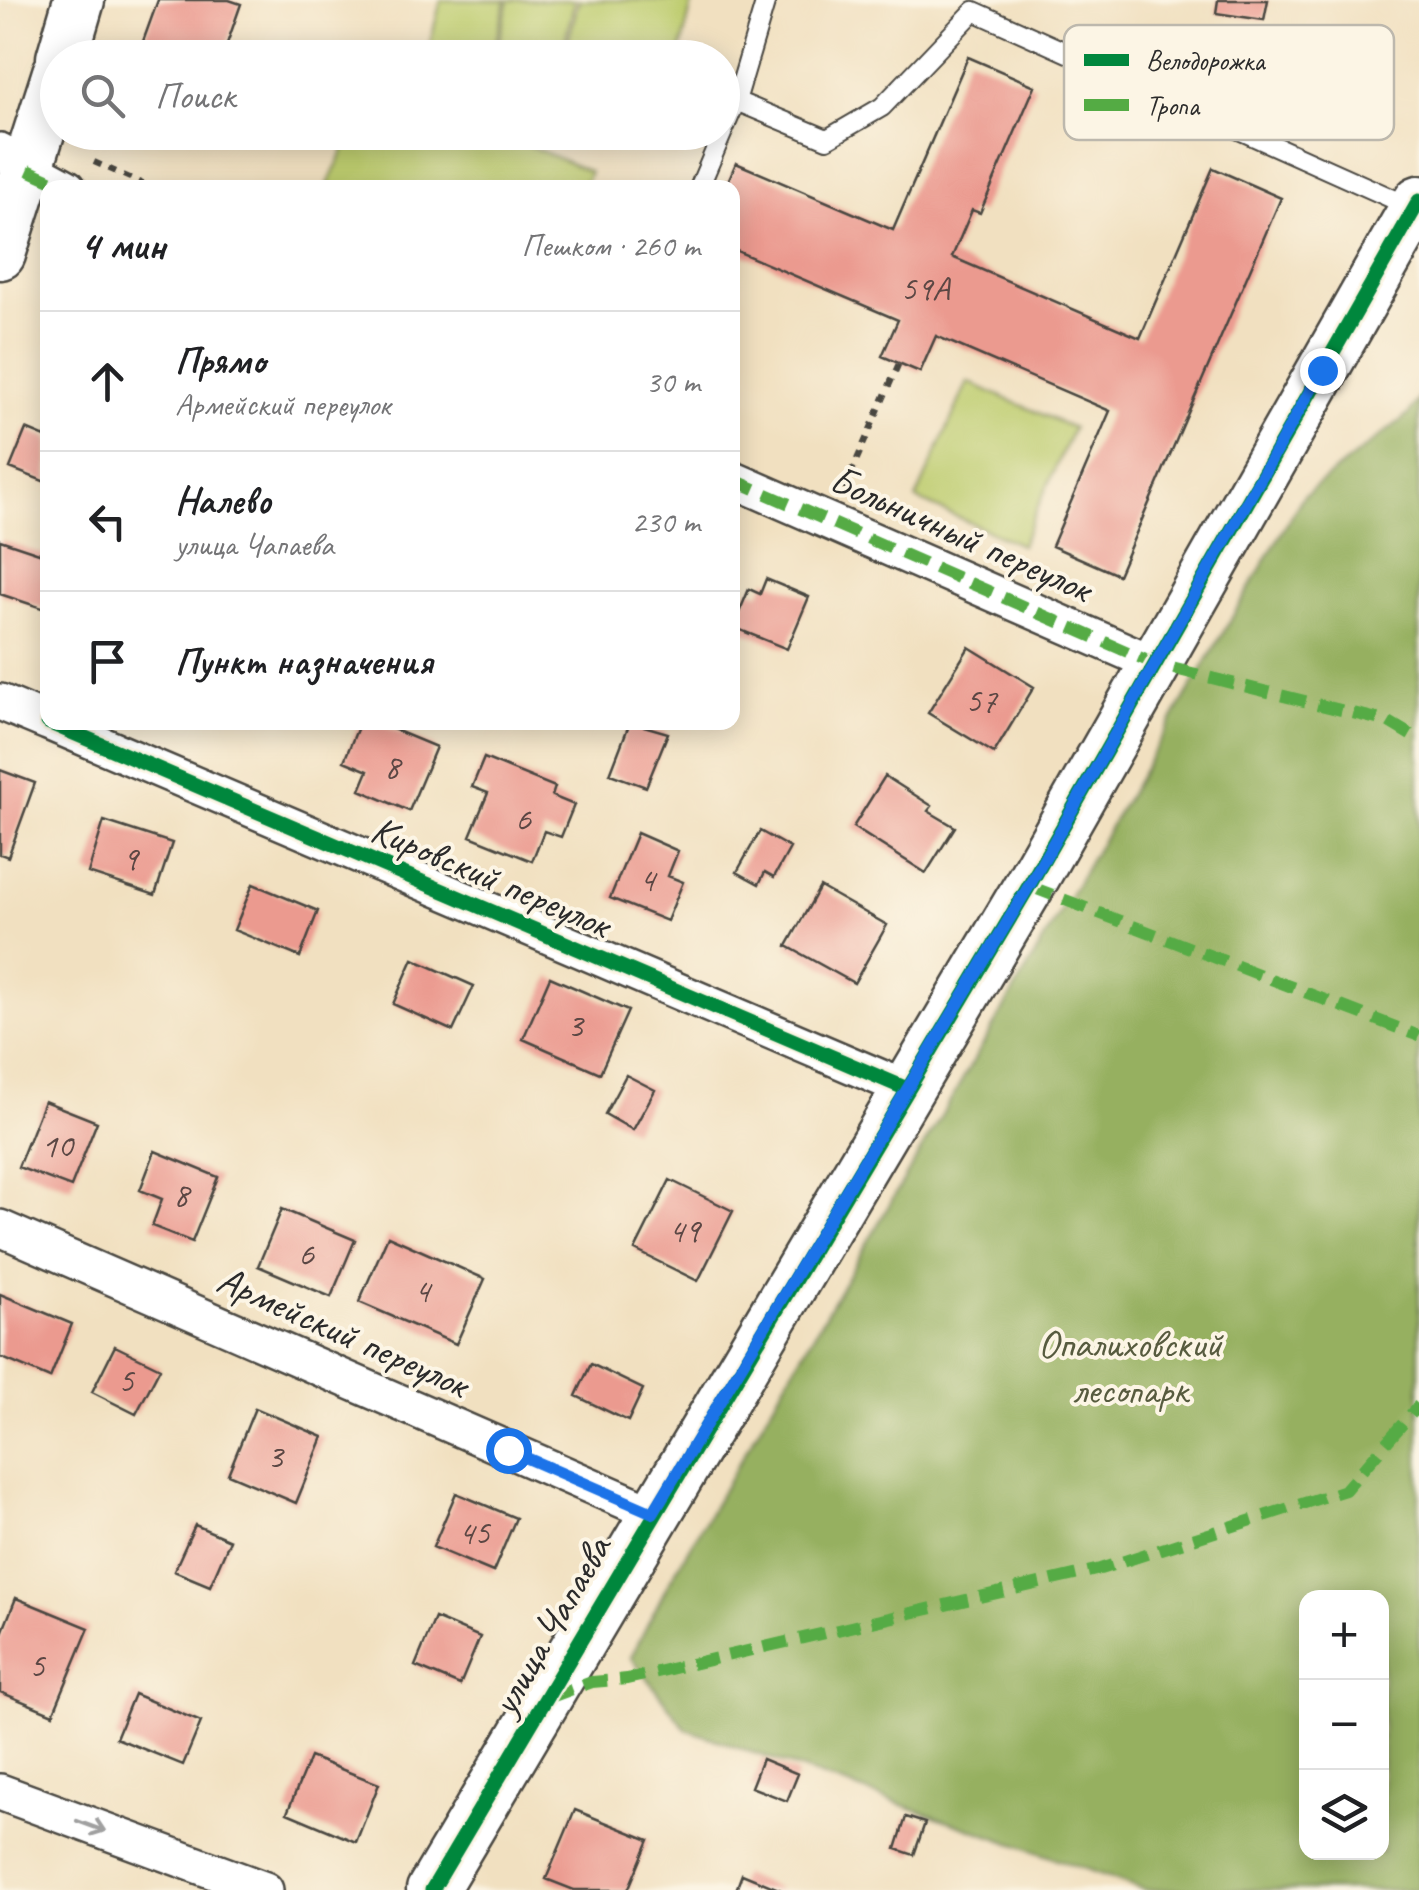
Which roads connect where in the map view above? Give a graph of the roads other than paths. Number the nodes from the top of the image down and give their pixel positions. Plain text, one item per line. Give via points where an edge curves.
1 (79, 0) edge
2 (766, 0) edge
3 (67, 40) edge
4 (1064, 50) edge
5 (740, 87) edge
6 (740, 102) edge
7 (40, 139) edge
8 (1269, 140) edge
9 (714, 150) edge
10 (32, 169) edge
11 (701, 180) edge
12 (1417, 205) edge
13 (0, 254) edge
14 (740, 482) edge
15 (1155, 664) junction
16 (0, 702) edge
17 (40, 719) edge
18 (67, 730) edge
19 (907, 1089) junction
20 (0, 1228) edge
21 (653, 1513) junction
22 (0, 1792) edge
23 (265, 1890) edge
24 (432, 1890) edge

1 - 3 street
2 - 5 lane
4 - 6 lane via 974,11 882,107 827,139
7 - 10 street
8 - 12 lane
9 - 11 lane
10 - 13 street
12 - 15 street, улица Чапаева
14 - 15 street, Больничный переулок
15 - 19 street, улица Чапаева
16 - 17 street, Кировский переулок
18 - 19 street, Кировский переулок
19 - 21 street, улица Чапаева
20 - 21 street, Армейский переулок
21 - 24 street, улица Чапаева
22 -> 23 street

